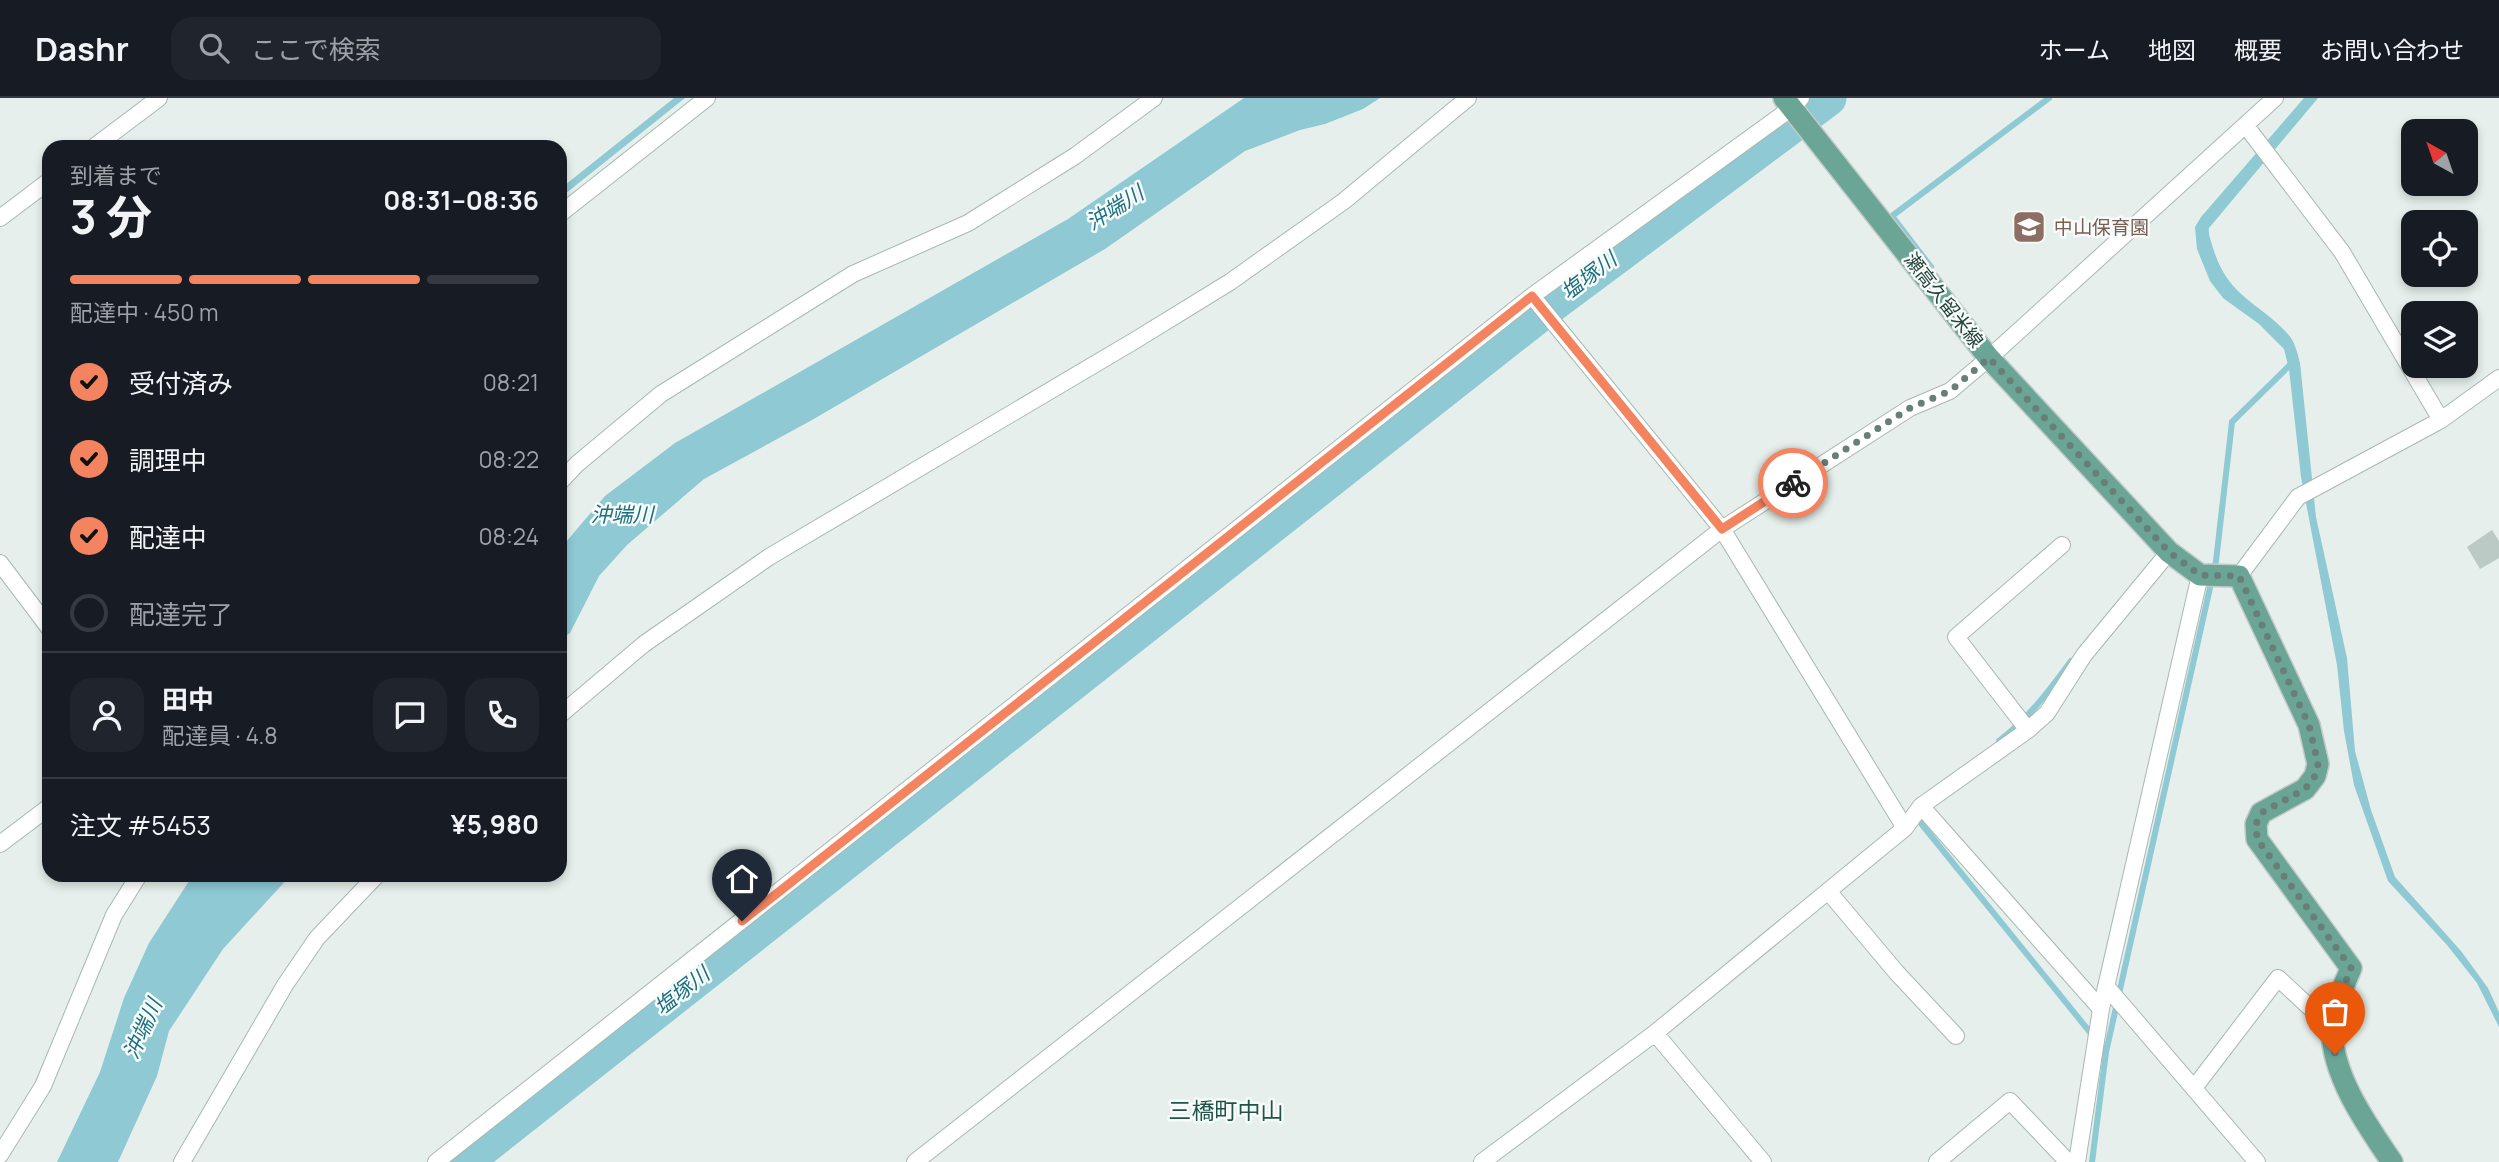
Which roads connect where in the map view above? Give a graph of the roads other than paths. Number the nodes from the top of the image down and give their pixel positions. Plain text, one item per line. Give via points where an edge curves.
1 (159, 98) edge
2 (707, 98) edge
3 (1154, 98) edge
4 (1468, 98) edge
5 (2275, 98) edge
6 (1793, 101) edge
7 (2246, 126) junction
8 (103, 140) edge
9 (42, 186) edge
10 (567, 208) edge
11 (0, 218) edge
12 (1532, 296) junction
13 (1989, 358) junction
14 (2499, 378) edge
15 (2441, 420) junction
16 (567, 475) edge
17 (1722, 529) junction
18 (2062, 545) dead end
19 (2169, 552) junction
20 (0, 563) edge
21 (2218, 575) junction
22 (42, 606) edge
23 (567, 709) edge
24 (2028, 730) junction
25 (1921, 806) junction
26 (42, 812) edge
27 (1905, 828) junction
28 (0, 844) edge
29 (135, 882) edge
30 (370, 882) edge
31 (1828, 891) junction
32 (2106, 986) junction
33 (2101, 1009) junction
34 (2332, 1028) junction
35 (1655, 1033) junction
36 (1956, 1036) dead end
37 (2194, 1088) junction
38 (0, 1154) edge
39 (2384, 1158) edge
40 (183, 1162) edge
41 (436, 1162) edge
42 (915, 1162) edge
43 (1482, 1162) edge
44 (1763, 1162) edge
45 (1937, 1162) edge
46 (2068, 1162) edge
47 (2077, 1162) edge
48 (2257, 1162) edge

1 - 8 street
2 - 10 street
3 - 16 street via 1075,156 968,223 853,274 661,394
4 - 23 street via 1344,201 1230,282 769,556 644,644
5 - 7 street
6 - 12 street
6 - 13 main road, 瀬高久留米線
7 - 13 street
7 - 15 street via 2342,252
9 - 11 street
12 - 17 street
12 - 41 street
13 - 17 street via 1950,391 1910,408
13 - 19 main road, 瀬高久留米線
14 - 15 street
15 - 21 street via 2298,496
17 - 27 street
17 - 42 street
18 - 24 street via 1956,637
19 - 21 main road, 瀬高久留米線
19 - 24 street via 2084,655 2047,713
20 - 22 street
21 - 32 street
21 - 34 main road, 瀬高久留米線 via 2309,725 2318,764 2315,776 2305,789 2261,813 2257,839 2351,968
24 - 25 street
25 - 27 street
25 - 33 street
26 - 28 street
27 - 31 street
29 - 38 street via 114,915 43,1086
30 - 40 street via 317,938 291,976
31 - 35 street
31 - 36 street
32 - 33 street
32 - 37 street
33 - 47 street
34 - 37 street via 2278,978
34 - 39 main road, 瀬高久留米線 via 2335,1054 2355,1107
35 - 43 street
35 - 44 street
37 - 48 street
45 - 46 street via 2010,1101

